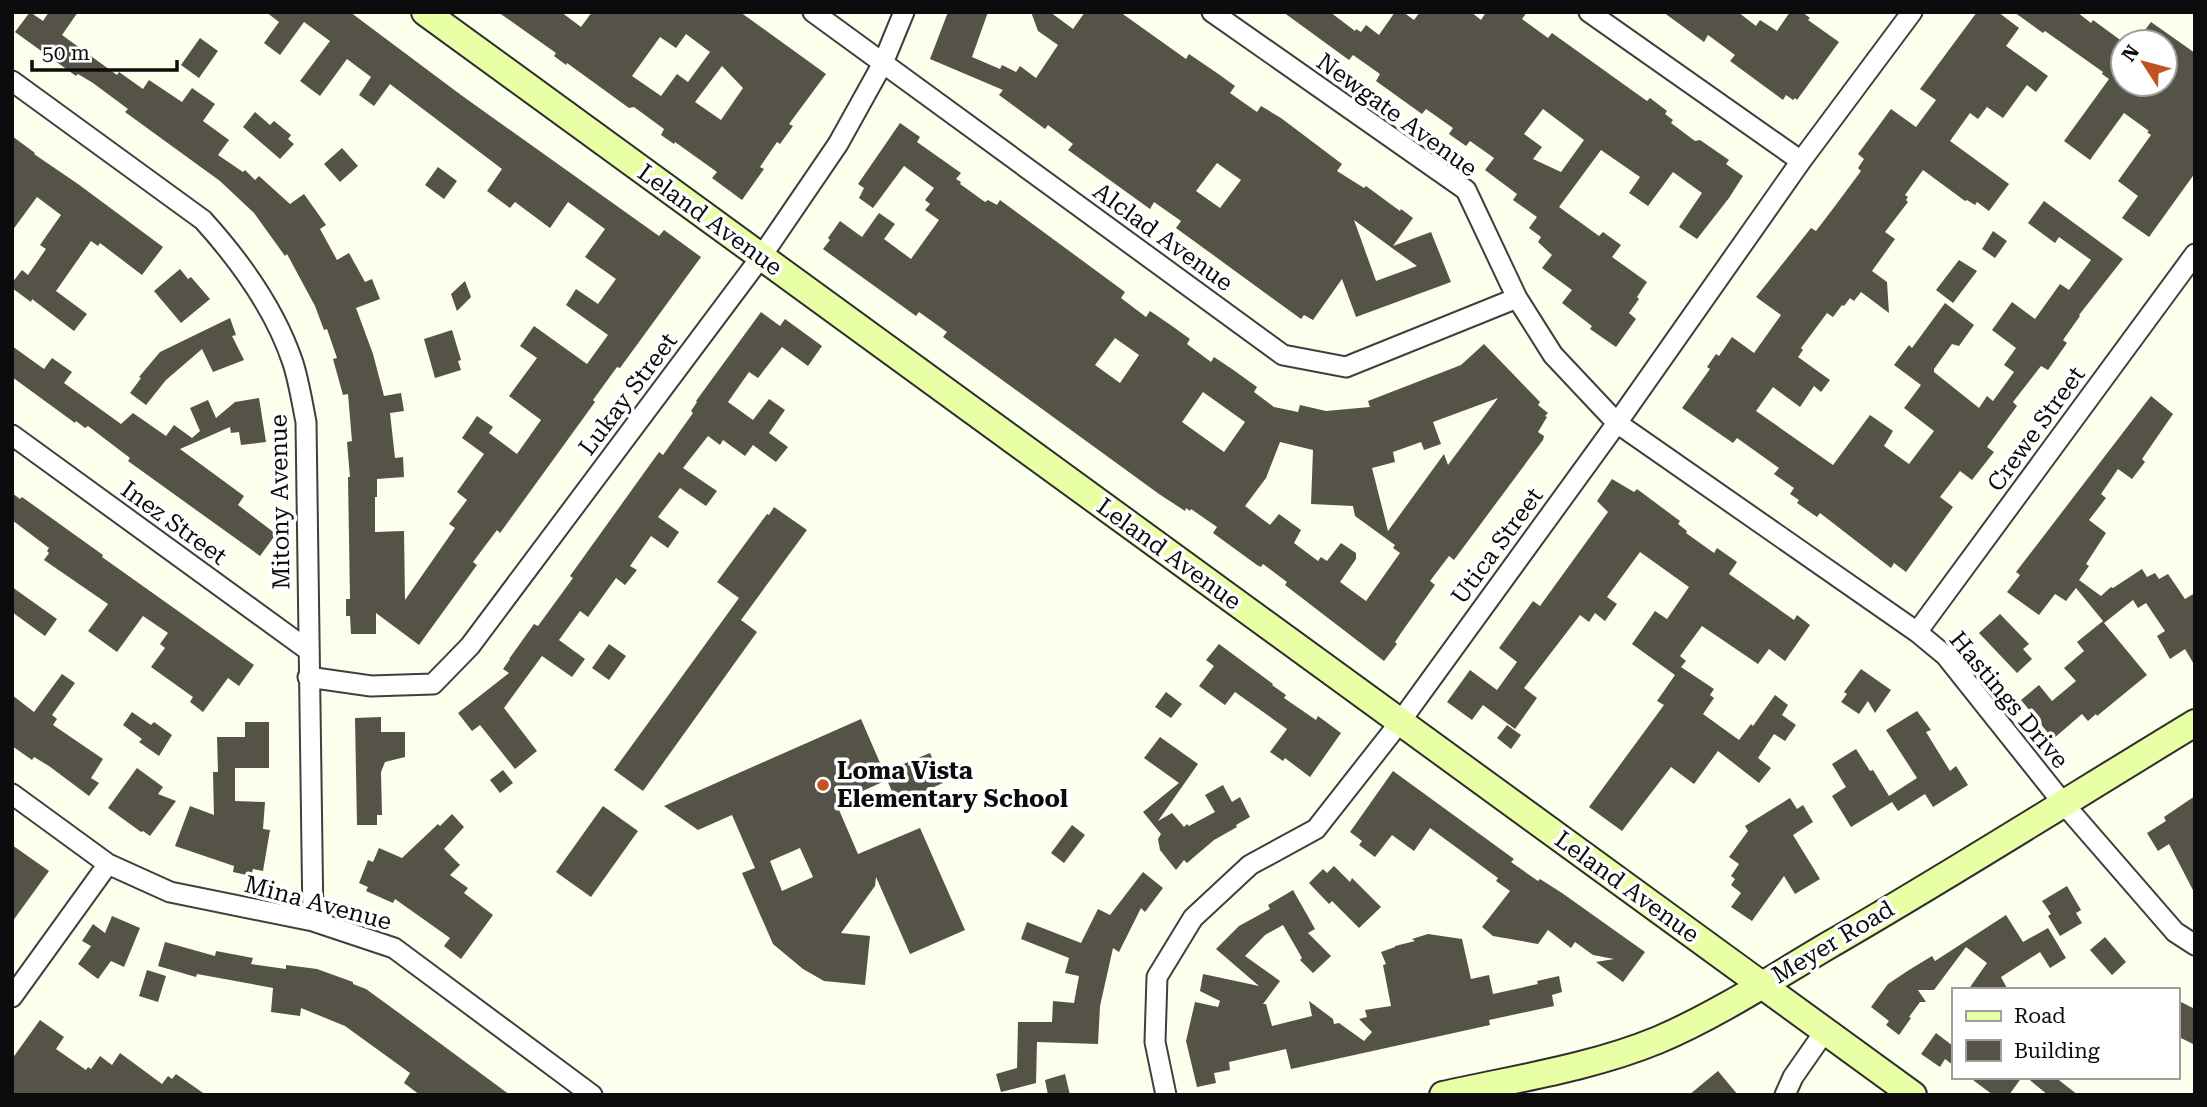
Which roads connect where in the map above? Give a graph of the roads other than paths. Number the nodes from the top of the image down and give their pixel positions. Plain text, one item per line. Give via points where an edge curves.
1 (425, 12) edge
2 (813, 12) edge
3 (904, 12) edge
4 (1212, 12) edge
5 (1589, 12) edge
6 (1912, 12) edge
7 (883, 63) junction
8 (12, 81) edge
9 (1801, 161) junction
10 (2195, 254) edge
11 (761, 257) junction
12 (1517, 298) junction
13 (1617, 422) junction
14 (12, 435) edge
15 (1917, 632) junction
16 (307, 650) junction
17 (309, 677) junction
18 (1400, 722) junction
19 (2195, 723) edge
20 (12, 794) edge
21 (2063, 803) junction
22 (108, 864) junction
23 (313, 922) junction
24 (2195, 945) edge
25 (1761, 985) junction
26 (12, 998) edge
27 (1825, 1031) junction
28 (592, 1095) edge
29 (1166, 1095) edge
30 (1443, 1095) edge
31 (1785, 1095) edge
32 (1913, 1095) edge

1 - 11 street, Leland Avenue
2 - 7 street, Alclad Avenue
3 - 7 street, Lukay Street
4 - 12 street, Newgate Avenue via 1466,190
5 - 9 street
6 - 9 street, Utica Street
7 - 11 street, Lukay Street via 838,144
7 - 12 street, Alclad Avenue via 1283,355 1346,367
8 - 16 street, Mitony Avenue via 202,220 228,248 270,310 292,361 306,422
9 - 13 street, Utica Street
10 - 15 street, Crewe Street
11 - 17 street, Lukay Street via 470,646 433,684 371,686
11 - 18 street, Leland Avenue
12 - 13 street, Newgate Avenue via 1553,355
13 - 15 street, Hastings Drive
13 - 18 street, Utica Street
14 - 16 street, Inez Street
15 - 21 street, Hastings Drive via 1946,656
16 - 17 street, Mitony Avenue
17 - 23 street, Mitony Avenue
18 - 25 street, Leland Avenue
18 - 29 street, Utica Street via 1316,829 1250,865 1193,918 1157,977 1155,1042
19 - 21 street, Meyer Road
20 - 22 street, Mina Avenue
21 - 24 street, Hastings Drive via 2175,932
21 - 25 street, Meyer Road
22 - 23 street, Mina Avenue via 170,891
22 - 26 street
23 - 28 street, Mina Avenue via 394,948
25 - 27 street, Leland Avenue
25 - 30 street, Meyer Road via 1708,1016 1635,1048
27 - 31 street
27 - 32 street, Leland Avenue

